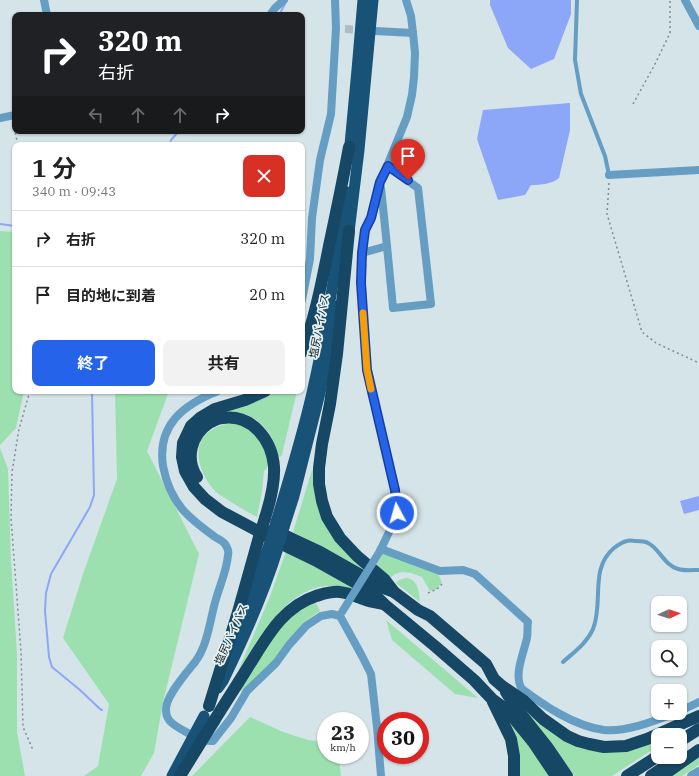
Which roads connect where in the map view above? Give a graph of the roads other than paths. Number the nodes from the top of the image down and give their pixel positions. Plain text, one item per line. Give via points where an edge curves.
1 (44, 0) edge
2 (284, 0) edge
3 (335, 0) edge
4 (363, 0) edge
5 (373, 0) edge
6 (406, 0) edge
7 (577, 0) edge
8 (685, 0) edge
9 (46, 12) edge
10 (272, 12) edge
11 (699, 26) edge
12 (336, 28) junction
13 (345, 29) tunnel mouth
14 (375, 31) dead end
15 (414, 33) junction
16 (12, 115) edge
17 (0, 118) edge
18 (349, 147) junction
19 (388, 166) junction
20 (699, 170) edge
21 (610, 175) joint
22 (380, 182) junction
23 (349, 231) junction
24 (387, 246) junction
25 (362, 253) junction
26 (305, 285) edge
27 (305, 344) edge
28 (211, 394) edge
29 (258, 394) edge
30 (275, 522) junction
31 (269, 542) junction
32 (380, 550) junction
33 (699, 570) edge
34 (394, 592) junction
35 (384, 604) junction
36 (341, 614) junction
37 (563, 662) dead end
38 (498, 683) junction
39 (488, 695) junction
40 (699, 702) edge
41 (687, 708) edge
42 (209, 714) junction
43 (699, 716) edge
44 (658, 720) edge
45 (699, 729) edge
46 (687, 737) edge
47 (699, 745) edge
48 (699, 750) edge
49 (687, 753) edge
50 (651, 761) edge
51 (669, 764) edge
52 (699, 772) edge
53 (172, 776) edge
54 (180, 776) edge
55 (381, 776) edge
56 (514, 776) edge
57 (556, 776) edge
58 (567, 776) edge
59 (627, 776) edge
60 (651, 776) edge
61 (662, 776) edge
62 (692, 776) edge

1 - 9 street
2 - 10 street
3 - 12 street
4 - 18 highway, 塩尻バイパス
5 - 23 highway, 塩尻バイパス
6 - 15 street
7 - 21 lane via 575,60 581,94
8 - 11 street
12 - 13 street
12 - 26 street via 331,114 319,166
14 - 15 street
15 - 19 street via 412,95 407,117
16 - 17 street
18 - 27 highway via 318,299
18 - 30 highway, 塩尻バイパス via 347,189 312,393 294,465
19 - 22 street
19 - 24 street via 418,188 431,304 393,308
20 - 21 street
22 - 24 street
22 - 25 street via 371,218 365,230
23 - 30 highway, 塩尻バイパス via 320,393 294,496
23 - 34 highway via 337,354 319,468 320,493 327,517 340,538 384,579
24 - 25 street
25 - 32 street via 361,283 367,370 395,490 397,513
28 - 36 street via 190,404 176,417 168,428 163,444 164,473 171,492 192,520 225,544 229,554 207,635 198,658 166,704 168,718 173,724 203,740 213,741 231,718 247,690 276,663 306,626 321,616
29 - 35 highway via 215,409 191,426 182,450 183,464 194,487 222,512 362,586
30 - 31 highway, bridge
30 - 31 highway, 塩尻バイパス, bridge
30 - 34 highway via 269,503 274,475 273,458 268,444 258,430 245,421 233,418 222,418 202,428 191,446 192,464 195,475 210,495 237,513 320,552 378,586
31 - 42 highway, 塩尻バイパス
31 - 42 highway via 238,612
32 - 36 street, bridge
32 - 44 street via 440,571 462,570 475,574 528,622 518,673 519,685 557,713 604,730
33 - 37 lane via 670,566 649,543 627,541 619,544 602,562 598,577 597,613 590,636
34 - 38 highway via 430,616 486,664
35 - 39 highway via 474,680
35 - 42 highway via 339,592 318,595 296,606 271,631
36 - 55 street via 371,674
38 - 43 highway via 567,736 604,747 617,747 647,740
38 - 58 highway
39 - 56 highway via 511,739
39 - 57 highway via 507,710
40 - 41 street
42 - 53 highway, 塩尻バイパス, bridge
42 - 54 highway, bridge
45 - 46 highway
47 - 49 highway
48 - 61 highway
50 - 59 highway
51 - 60 highway
52 - 62 street

